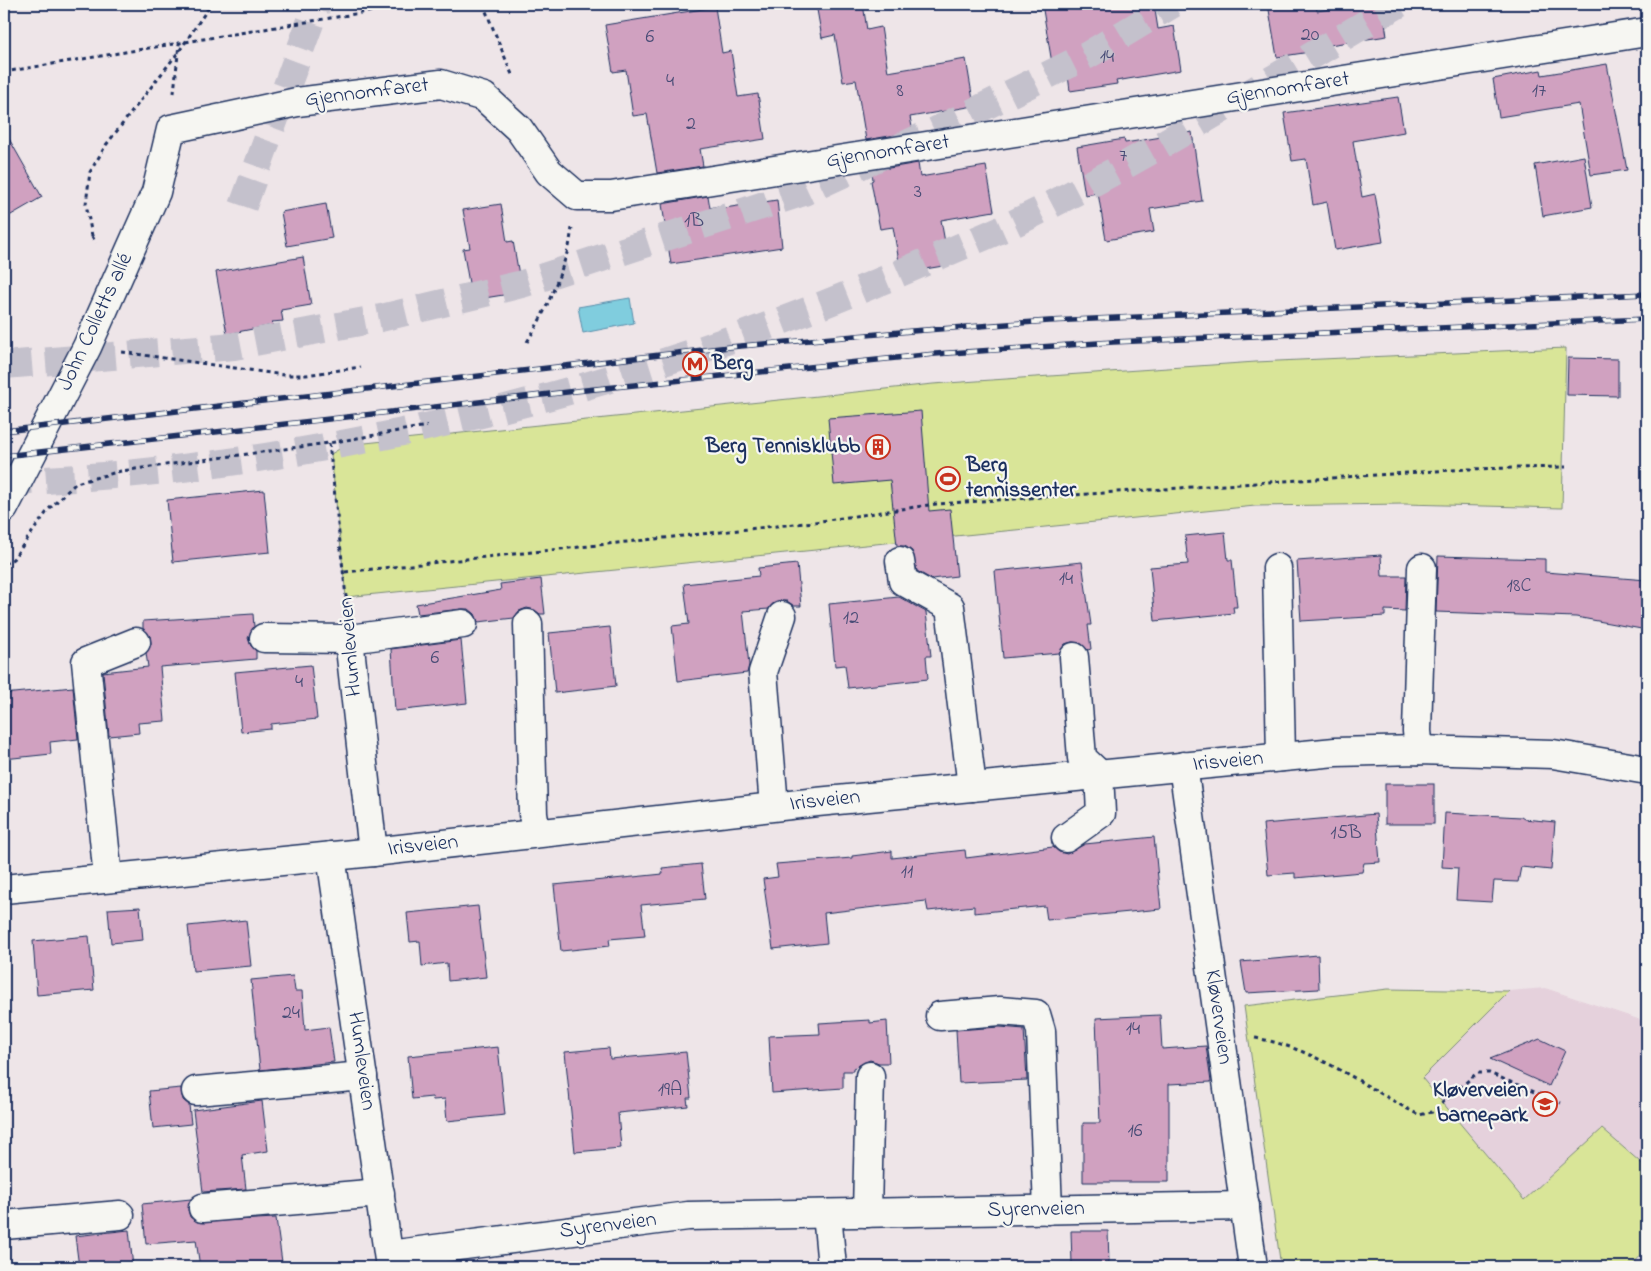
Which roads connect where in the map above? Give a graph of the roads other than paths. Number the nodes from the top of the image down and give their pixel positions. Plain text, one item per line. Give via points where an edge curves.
1 (1647, 32) edge
2 (171, 129) joint
3 (4, 508) edge
4 (900, 561) dead end
5 (1278, 568) dead end
6 (1422, 568) dead end
7 (782, 616) dead end
8 (463, 624) dead end
9 (528, 624) dead end
10 (264, 638) dead end
11 (349, 639) junction
12 (136, 642) dead end
13 (1074, 657) dead end
14 (1419, 750) junction
15 (1281, 757) junction
16 (1183, 766) junction
17 (1647, 770) edge
18 (1099, 774) junction
19 (972, 787) junction
20 (774, 806) junction
21 (536, 833) junction
22 (1066, 838) dead end
23 (374, 852) junction
24 (331, 856) junction
25 (108, 878) junction
26 (4, 889) edge
27 (940, 1016) dead end
28 (363, 1076) junction
29 (870, 1076) dead end
30 (196, 1091) dead end
31 (380, 1193) junction
32 (1245, 1206) junction
33 (203, 1208) dead end
34 (1048, 1210) junction
35 (867, 1213) junction
36 (828, 1214) junction
37 (120, 1215) dead end
38 (4, 1225) edge
39 (390, 1261) edge
40 (832, 1267) edge
41 (1253, 1267) edge

1 - 2 street, Gjennomfaret via 610,196 577,196 549,172 519,129 484,97 442,84 297,102
2 - 3 street, John Colletts allé via 156,192 87,347
4 - 19 street via 903,581 950,608
5 - 15 street
6 - 14 street
7 - 20 street via 763,672
8 - 11 street
9 - 21 street
10 - 11 street
11 - 23 street, Humleveien
12 - 25 street via 86,662
13 - 18 street via 1082,758
14 - 15 street, Irisveien
14 - 17 street, Irisveien via 1553,754
15 - 16 street, Irisveien
16 - 18 street, Irisveien
16 - 32 street, Kløverveien
18 - 19 street, Irisveien
18 - 22 street via 1101,813
19 - 20 street, Irisveien
20 - 21 street, Irisveien
21 - 23 street, Irisveien
23 - 24 street, Irisveien
24 - 25 street, Irisveien
24 - 28 street, Humleveien
25 - 26 street, Irisveien
27 - 34 street via 1000,1011 1036,1014 1041,1031
28 - 30 street
28 - 31 street, Humleveien
29 - 35 street
31 - 33 street
31 - 39 street, Humleveien
32 - 34 street, Syrenveien
32 - 41 street, Kløverveien
34 - 35 street, Syrenveien
35 - 36 street, Syrenveien
36 - 39 street, Syrenveien via 688,1216
36 - 40 street
37 - 38 street

